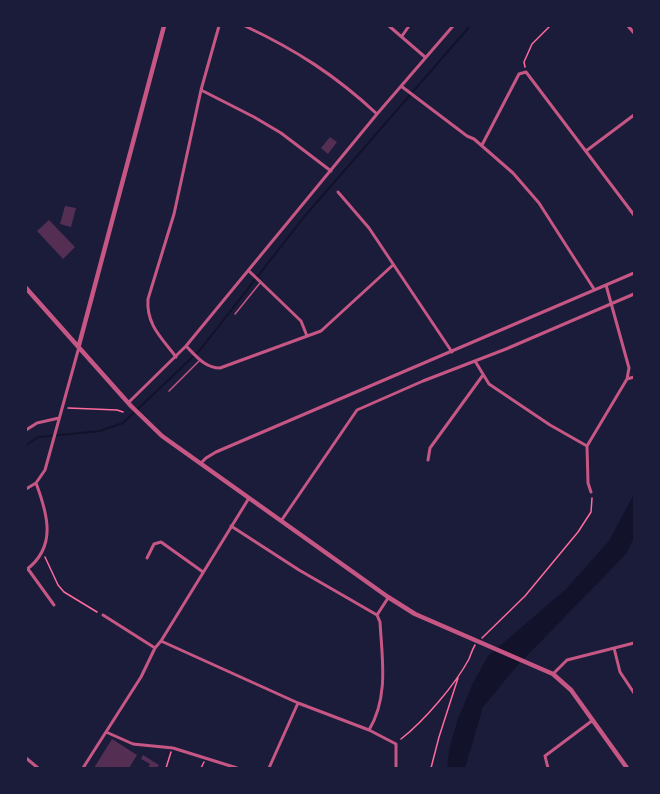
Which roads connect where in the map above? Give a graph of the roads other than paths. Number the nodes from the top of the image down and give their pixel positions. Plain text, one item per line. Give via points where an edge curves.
1 (164, 26) edge
2 (219, 26) edge
3 (245, 26) edge
4 (389, 26) edge
5 (409, 26) edge
6 (453, 26) edge
7 (628, 26) edge
8 (634, 33) edge
9 (402, 36) junction
10 (425, 57) junction
11 (401, 86) junction
12 (201, 90) junction
13 (377, 114) junction
14 (634, 115) edge
15 (482, 145) junction
16 (586, 152) junction
17 (331, 171) junction
18 (338, 192) dead end
19 (634, 202) edge
20 (629, 207) junction
21 (634, 215) edge
22 (393, 265) junction
23 (249, 271) junction
24 (634, 273) edge
25 (260, 282) junction
26 (606, 285) junction
27 (26, 288) edge
28 (594, 289) junction
29 (634, 294) edge
30 (611, 304) junction
31 (235, 314) dead end
32 (307, 336) junction
33 (79, 345) junction
34 (186, 346) junction
35 (452, 352) junction
36 (177, 357) junction
37 (199, 359) junction
38 (475, 361) junction
39 (483, 375) junction
40 (634, 377) edge
41 (627, 379) junction
42 (169, 391) dead end
43 (130, 404) junction
44 (59, 418) junction
45 (26, 430) edge
46 (587, 446) junction
47 (428, 460) dead end
48 (200, 465) junction
49 (36, 483) junction
50 (26, 489) edge
51 (591, 492) road end
52 (249, 498) junction
53 (282, 521) junction
54 (231, 526) junction
55 (147, 558) dead end
56 (27, 569) edge
57 (203, 572) junction
58 (388, 597) junction
59 (54, 605) dead end
60 (103, 615) road end
61 (377, 615) junction
62 (161, 641) junction
63 (634, 643) edge
64 (155, 648) junction
65 (614, 648) junction
66 (554, 674) junction
67 (634, 693) edge
68 (298, 703) junction
69 (593, 720) junction
70 (369, 730) junction
71 (106, 732) junction
72 (26, 758) edge
73 (38, 768) edge
74 (83, 768) edge
75 (232, 768) edge
76 (237, 768) edge
77 (269, 768) edge
78 (396, 768) edge
79 (548, 768) edge
80 (627, 768) edge

1 - 33 street
2 - 12 street
3 - 13 street via 312,61
4 - 9 street
5 - 9 street
6 - 10 street
7 - 8 street
9 - 10 street
10 - 11 street
11 - 13 street
11 - 15 street
12 - 17 street via 281,133
12 - 36 street via 174,214 147,306 150,322
13 - 17 street
14 - 16 street
15 - 16 street via 519,74 526,72
15 - 28 street via 538,203
16 - 20 street
17 - 23 street
18 - 22 street via 369,228
19 - 20 street
20 - 21 street
22 - 32 street via 321,331
22 - 35 street
23 - 25 street
23 - 34 street
24 - 26 street
25 - 31 lane
25 - 32 street via 301,321
26 - 28 street
26 - 30 street
27 - 33 street
28 - 35 street
29 - 30 street
30 - 38 street
30 - 41 street via 629,368
32 - 37 street via 220,368 212,368
33 - 43 street
33 - 44 street
34 - 36 street
34 - 37 street
35 - 48 street via 216,452
36 - 43 street
37 - 42 lane
38 - 39 street
38 - 53 street via 357,410
39 - 46 street via 489,384
39 - 47 street via 430,448
40 - 41 street
41 - 46 street
43 - 48 street via 162,436
44 - 45 street
44 - 49 street via 45,470
46 - 51 street
48 - 52 street
49 - 50 street
49 - 56 street via 45,506 47,540 43,553
52 - 53 street
52 - 54 street
53 - 58 street
54 - 57 street
54 - 61 street
55 - 57 street via 154,544 161,542
56 - 59 street
57 - 62 street
58 - 61 street
58 - 66 street via 415,614
60 - 64 street
61 - 70 street via 384,686
62 - 64 street
62 - 68 street
63 - 65 street
64 - 71 street
65 - 66 street via 567,660
65 - 67 street via 620,672
66 - 69 street
68 - 70 street
68 - 77 street
69 - 79 street via 545,756
69 - 80 street
70 - 78 street via 396,744
71 - 74 street
71 - 75 street via 133,744 173,748
72 - 73 street
75 - 76 street

